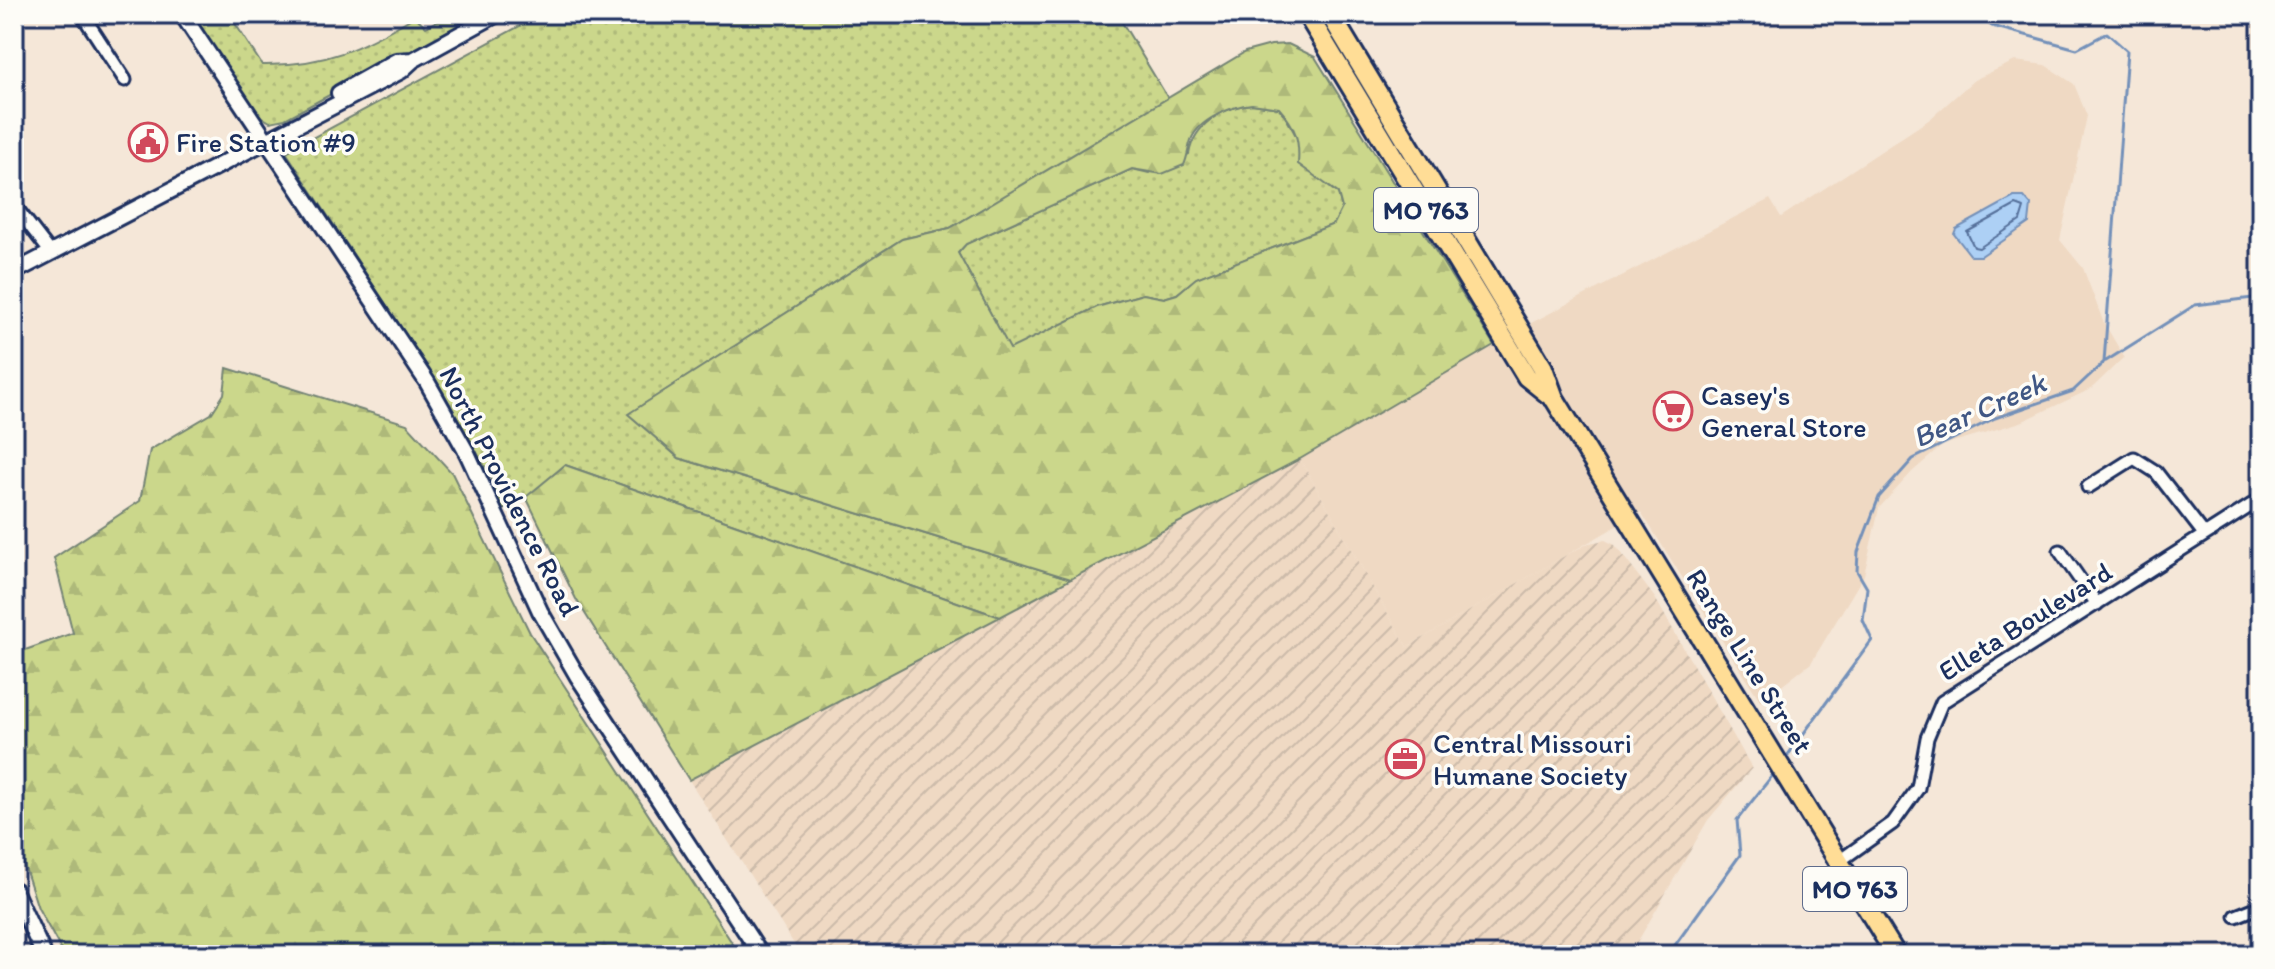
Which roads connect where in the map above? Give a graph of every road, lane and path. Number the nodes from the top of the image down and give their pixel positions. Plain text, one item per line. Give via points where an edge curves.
1 (82, 14) edge
2 (182, 14) edge
3 (497, 14) edge
4 (1307, 14) edge
5 (1314, 14) edge
6 (1330, 14) edge
7 (125, 80) dead end
8 (1394, 121) junction
9 (264, 140) junction
10 (14, 205) edge
11 (51, 253) junction
12 (14, 272) edge
13 (1554, 398) junction
14 (2088, 487) dead end
15 (2261, 499) edge
16 (2204, 534) junction
17 (2060, 551) dead end
18 (2097, 604) junction
19 (1838, 862) junction
20 (14, 890) edge
21 (2261, 906) edge
22 (2236, 916) dead end
23 (44, 955) edge
24 (761, 955) edge
25 (1896, 955) edge

1 - 7 street
2 - 9 street, North Providence Road
3 - 9 street via 401,71
4 - 13 main road, Range Line Street / MO 763 via 1527,377
5 - 8 main road via 1331,30 1377,109
6 - 8 main road, Range Line Street / MO 763
8 - 13 main road, Range Line Street / MO 763 via 1543,368
9 - 11 street
9 - 24 street, North Providence Road via 427,382 578,677
10 - 11 street
11 - 12 street
13 - 19 main road, Range Line Street / MO 763
14 - 16 street via 2134,458 2156,472
15 - 16 street, Elleta Boulevard
16 - 18 street, Elleta Boulevard
17 - 18 street
18 - 19 street, Elleta Boulevard via 1942,702 1927,738 1918,788 1893,823
19 - 25 main road, Range Line Street / MO 763
20 - 23 street
21 - 22 street

